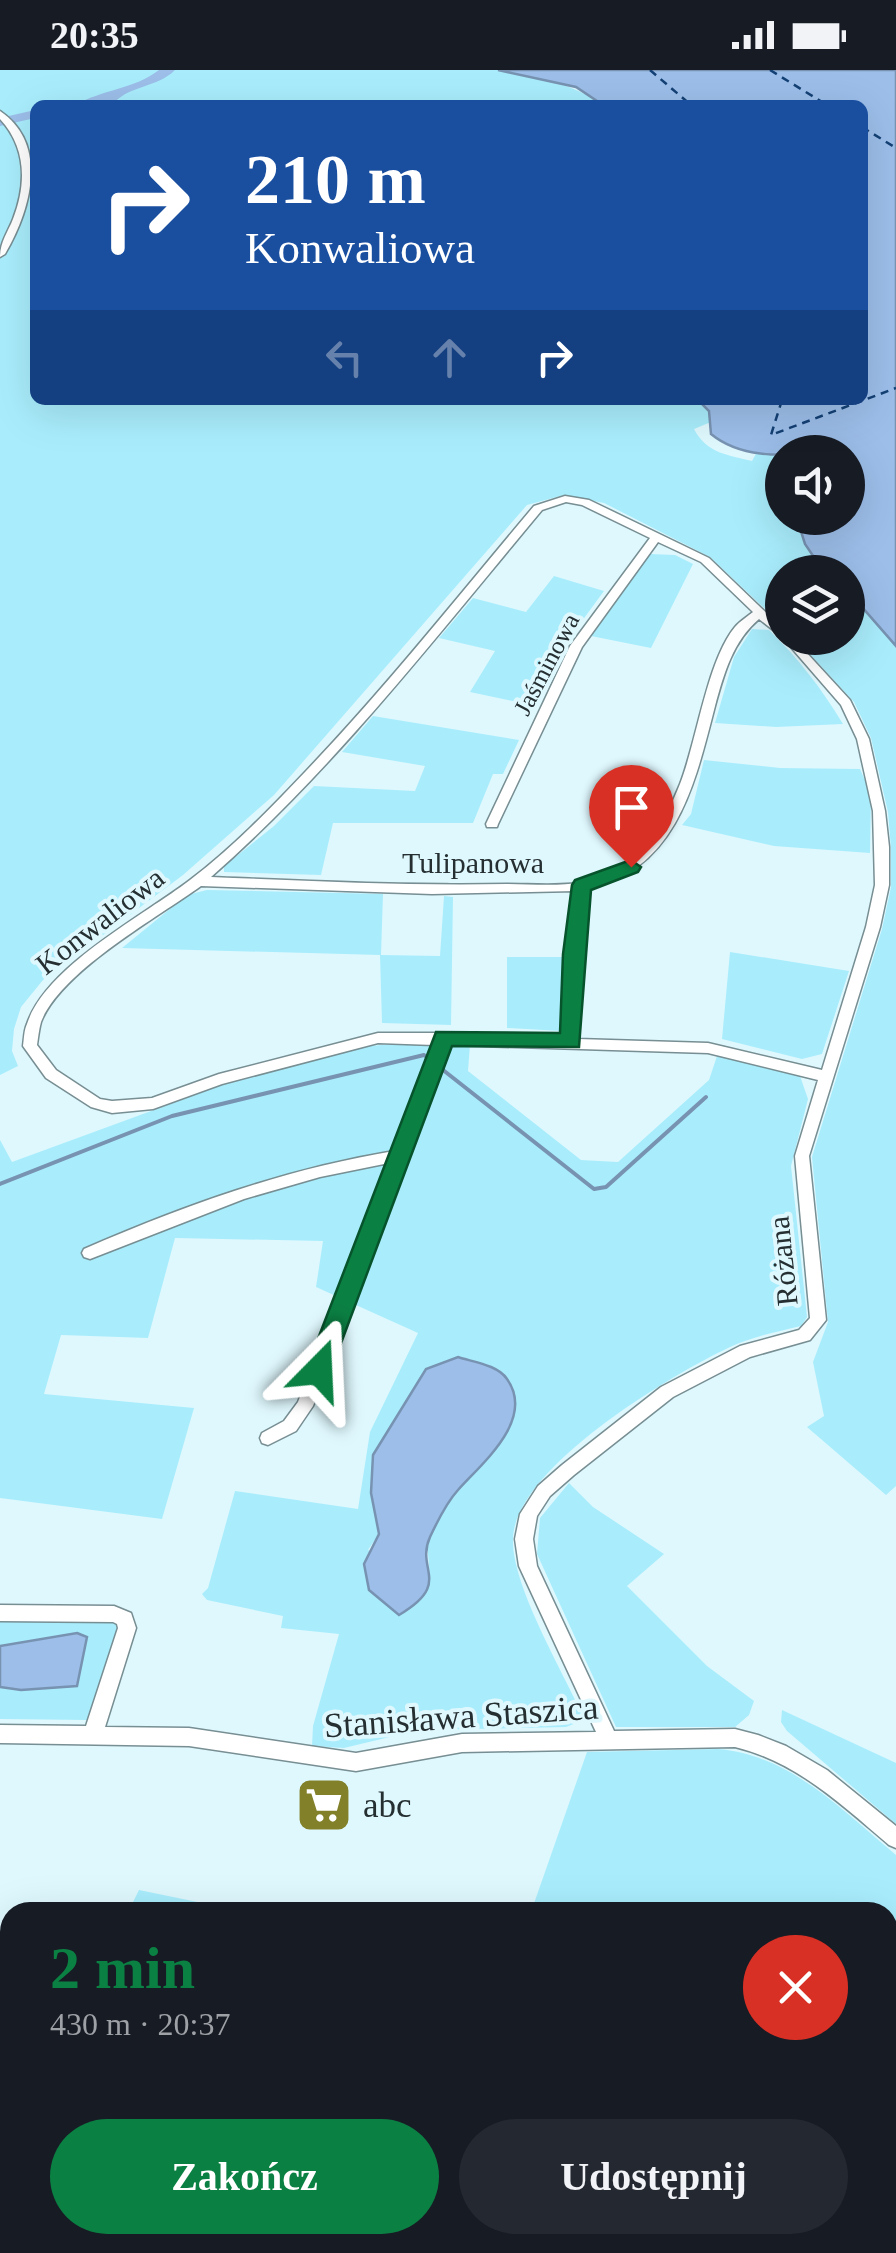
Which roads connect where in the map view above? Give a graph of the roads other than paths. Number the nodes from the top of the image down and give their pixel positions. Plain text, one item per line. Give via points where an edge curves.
1 (4, 118) edge
2 (0, 254) edge
3 (656, 536) junction
4 (760, 612) junction
5 (765, 617) edge
6 (802, 655) edge
7 (492, 824) dead end
8 (198, 881) junction
9 (582, 885) junction
10 (444, 1038) junction
11 (571, 1042) junction
12 (826, 1076) junction
13 (400, 1156) junction
14 (90, 1253) dead end
15 (268, 1438) dead end
16 (0, 1613) edge
17 (0, 1734) edge
18 (93, 1734) junction
19 (608, 1738) junction
20 (896, 1838) edge

1 - 2 street via 21,148 28,184 21,218
3 - 4 street, Różana via 705,560
3 - 7 street, Jaśminowa via 576,646
3 - 8 street, Konwaliowa via 584,502 538,508 299,786
4 - 5 street, Różana
4 - 9 street, Tulipanowa via 735,639 669,824 631,867
6 - 12 street, Różana via 846,703 863,738 879,811 880,898
8 - 9 street, Tulipanowa via 471,890
8 - 10 street, Konwaliowa via 63,981 33,1018 30,1046 70,1089 96,1104 131,1107 357,1041
9 - 11 street
10 - 11 street, Konwaliowa
10 - 13 street
11 - 12 street, Konwaliowa via 716,1049
12 - 19 street, Różana via 801,1167 815,1326 735,1356 657,1398 556,1480 526,1522 528,1566
13 - 14 street via 203,1204
13 - 15 street via 306,1406
16 - 18 street via 125,1618
17 - 18 street, Stanisława Staszica
18 - 19 street, Stanisława Staszica via 189,1737 356,1762 445,1744
19 - 20 street, Stanisława Staszica via 717,1736 771,1746

